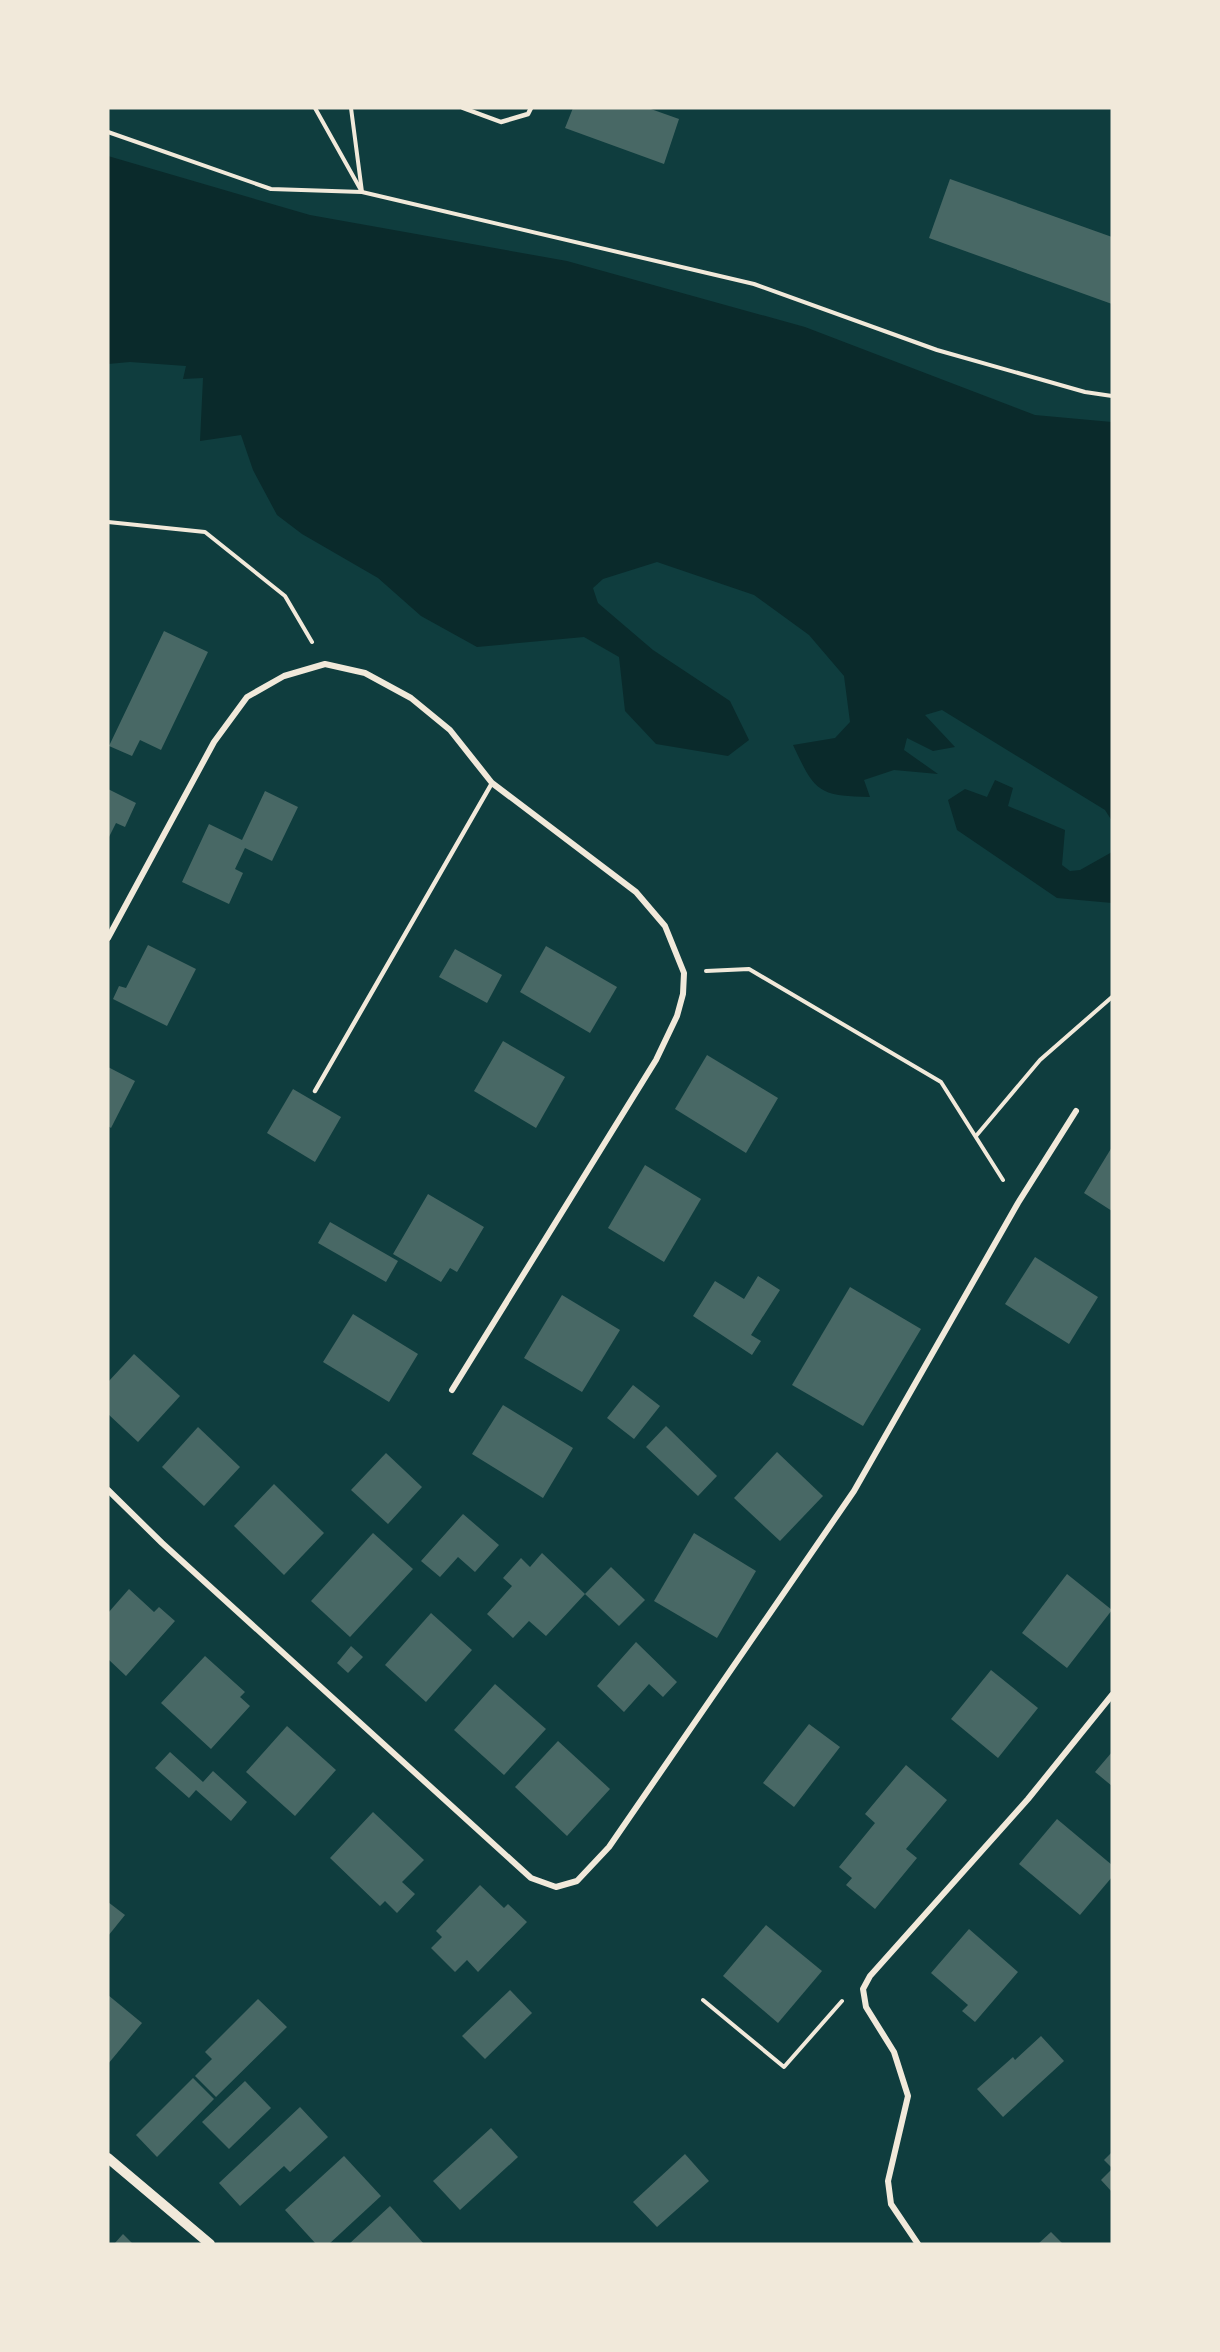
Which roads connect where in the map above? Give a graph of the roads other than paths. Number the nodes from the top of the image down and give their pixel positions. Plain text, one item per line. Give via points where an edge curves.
1 (463, 108) edge
2 (531, 108) edge
3 (492, 783) junction
4 (108, 938) edge
5 (315, 1091) dead end
6 (1076, 1111) dead end
7 (452, 1390) dead end
8 (108, 1490) edge
9 (1112, 1695) edge
10 (108, 2158) edge
11 (210, 2244) edge
12 (918, 2244) edge

1 - 2 lane via 501,122 528,114
3 - 4 street via 450,730 411,698 365,673 325,664 284,676 247,697 214,741
3 - 5 lane
3 - 7 street via 636,892 665,926 684,973 683,994 677,1017 656,1060
6 - 8 street via 1018,1203 854,1491 609,1847 577,1881 556,1887 531,1878
9 - 12 street via 1028,1799 870,1976 863,1989 866,2007 894,2052 908,2096 888,2181 891,2204
10 - 11 street

